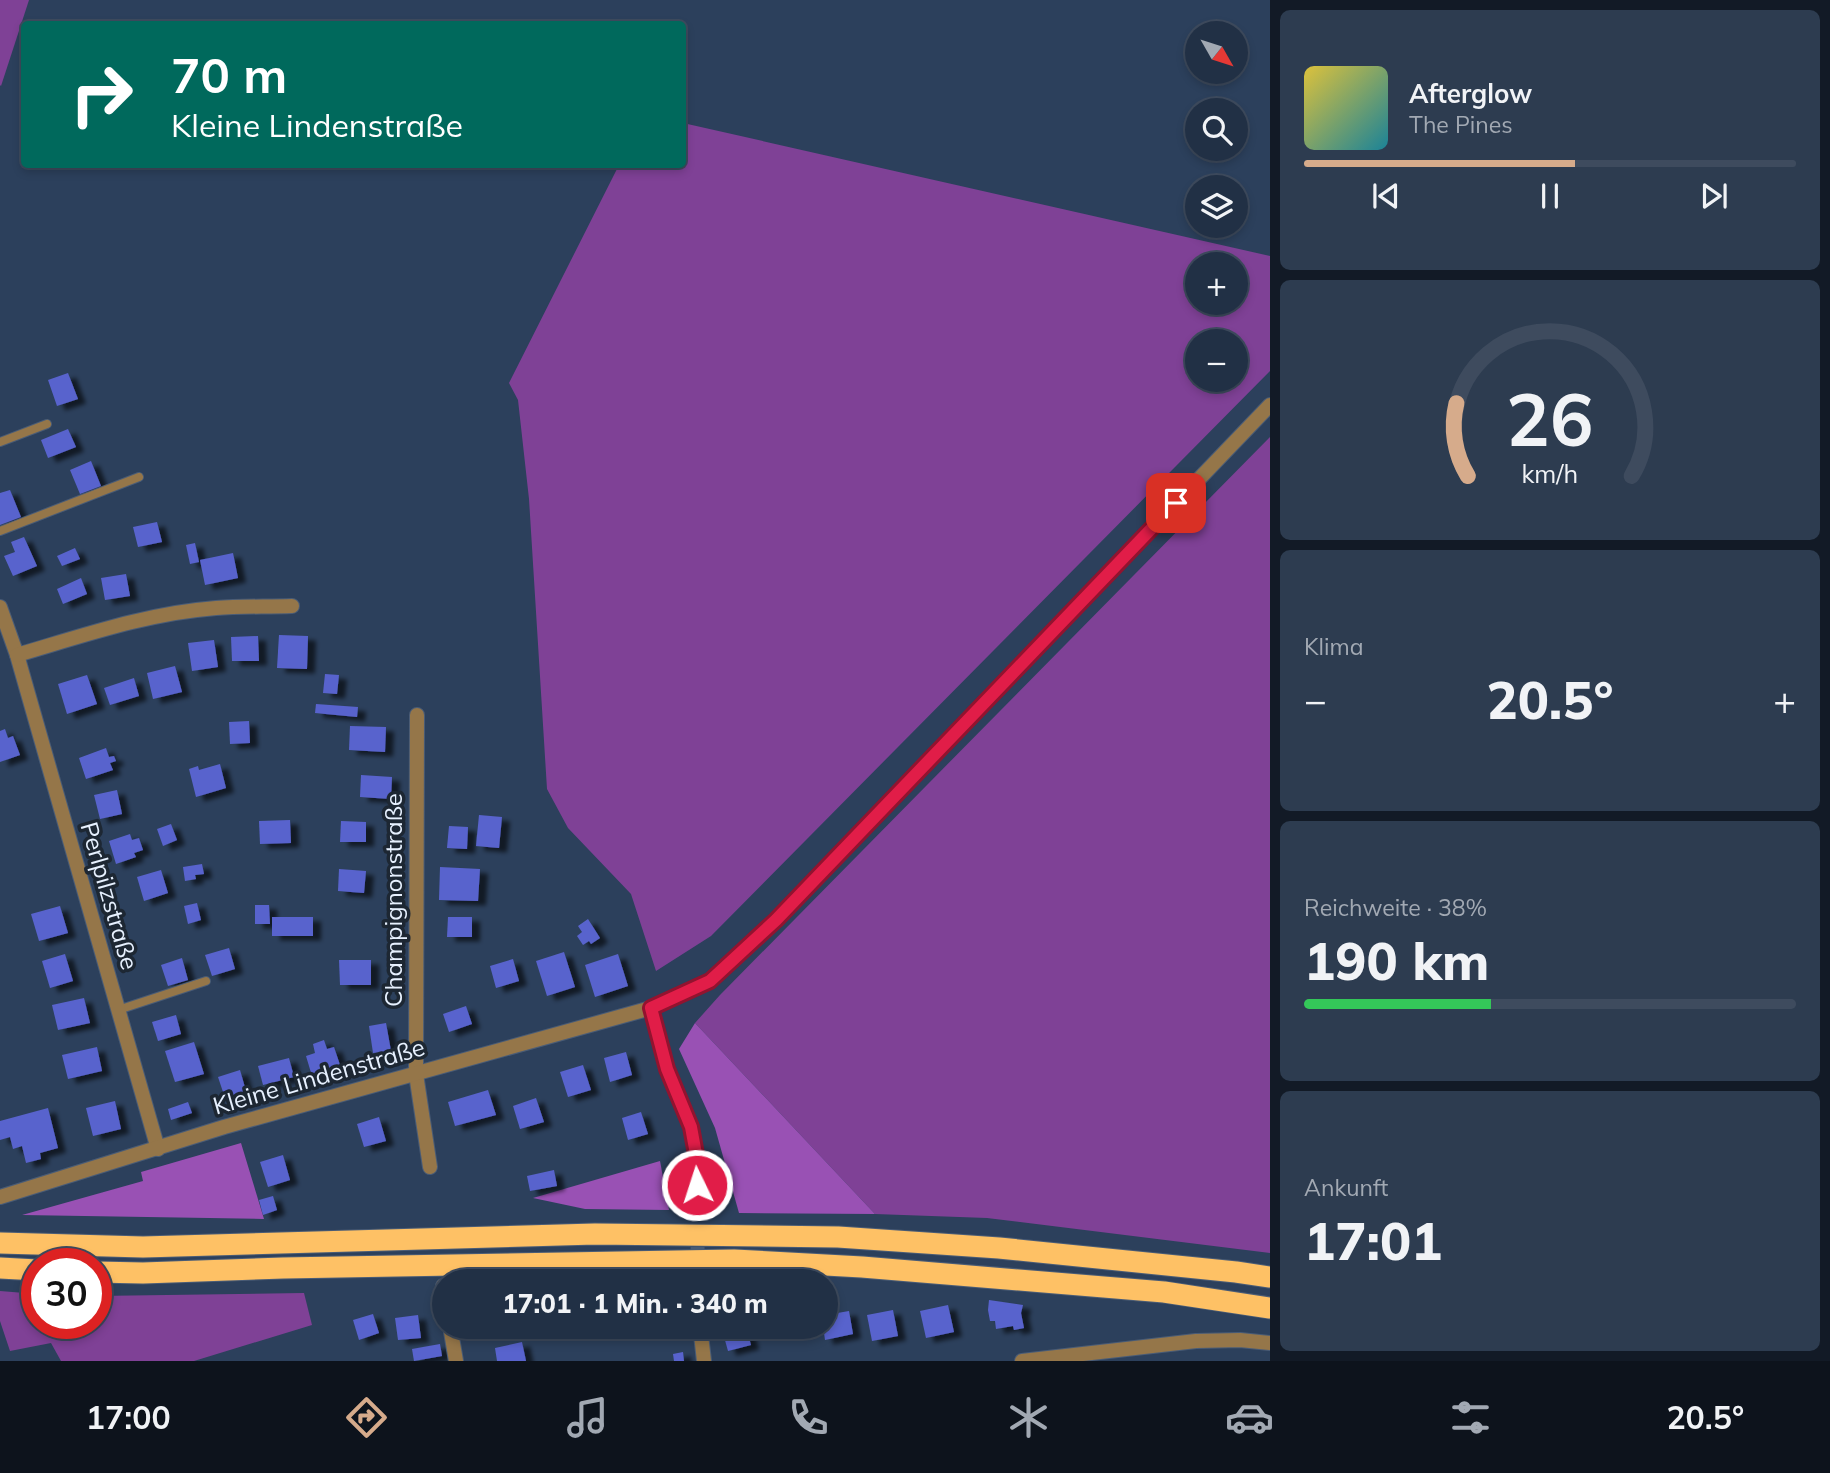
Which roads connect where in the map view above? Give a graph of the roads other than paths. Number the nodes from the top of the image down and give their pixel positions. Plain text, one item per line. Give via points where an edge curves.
1 (1270, 405) edge
2 (47, 424) dead end
3 (0, 442) edge
4 (139, 477) dead end
5 (0, 531) edge
6 (292, 606) dead end
7 (0, 607) edge
8 (17, 655) junction
9 (417, 715) dead end
10 (205, 981) dead end
11 (651, 1008) junction
12 (118, 1010) junction
13 (416, 1073) junction
14 (158, 1149) junction
15 (430, 1167) dead end
16 (0, 1197) edge
17 (697, 1205) tunnel mouth
18 (0, 1243) edge
19 (0, 1268) edge
20 (21, 1269) edge
21 (112, 1272) edge
22 (1270, 1277) edge
23 (1270, 1308) edge
24 (452, 1339) edge
25 (701, 1339) edge
26 (1270, 1343) edge
27 (1124, 1355) edge
28 (456, 1361) edge
29 (704, 1361) edge
30 (1022, 1361) edge

1 - 11 street, Kleine Lindenstraße via 776,920 710,981
2 - 3 lane
4 - 5 lane
6 - 8 street via 180,613
7 - 8 street, Perlpilzstraße
8 - 12 street, Perlpilzstraße
9 - 13 street, Champignonstraße
10 - 12 lane
11 - 13 street, Kleine Lindenstraße
11 - 17 street via 667,1069 691,1127 698,1165
12 - 14 street, Perlpilzstraße
13 - 14 street, Kleine Lindenstraße
13 - 15 street, Champignonstraße
14 - 16 street, Kleine Lindenstraße
18 - 22 highway via 143,1247 596,1234 838,1237 999,1248
19 - 20 highway
21 - 23 highway via 734,1260 1164,1292
24 - 28 street
25 - 29 street
26 - 27 street via 1196,1340
27 - 30 street

